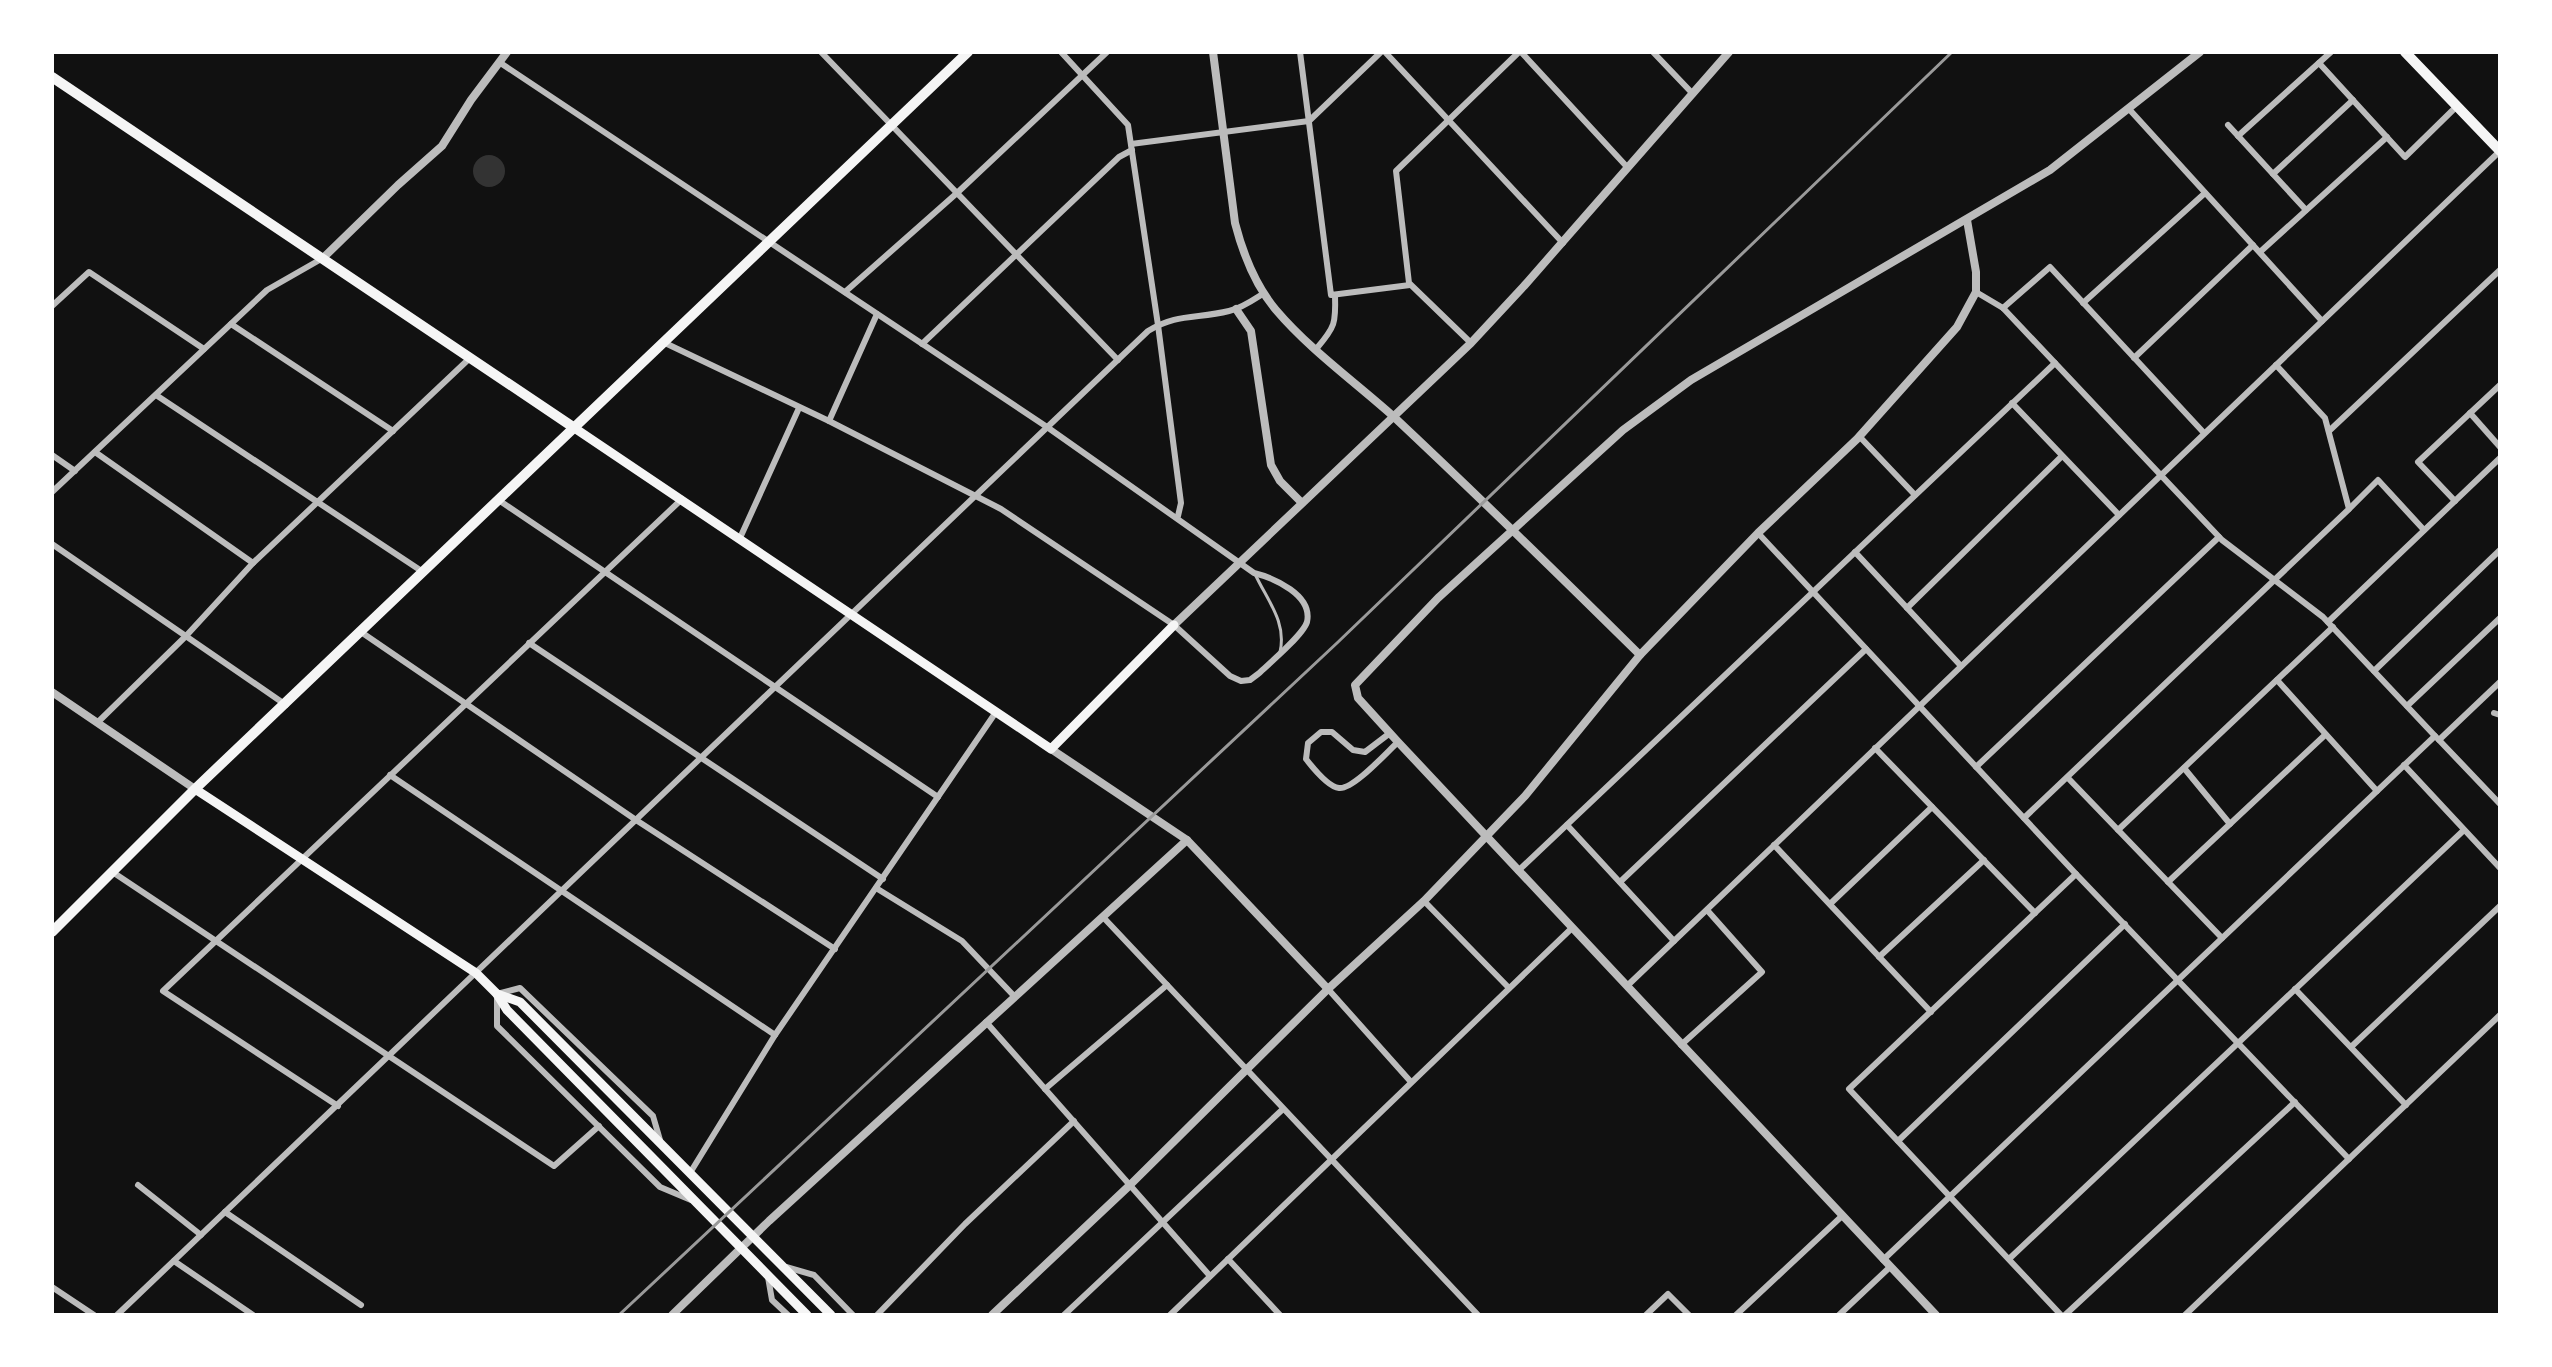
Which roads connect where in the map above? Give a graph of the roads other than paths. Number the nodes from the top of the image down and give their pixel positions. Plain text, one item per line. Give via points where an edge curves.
1 (507, 52) edge
2 (821, 52) edge
3 (968, 52) edge
4 (1061, 52) edge
5 (1107, 52) edge
6 (1213, 52) edge
7 (1300, 52) edge
8 (1383, 52) edge
9 (1520, 52) edge
10 (1653, 52) edge
11 (1729, 52) edge
12 (2200, 52) edge
13 (2331, 52) edge
14 (2405, 52) edge
15 (499, 62) junction
16 (2319, 63) junction
17 (1083, 76) junction
18 (52, 77) edge
19 (1693, 94) junction
20 (2353, 100) junction
21 (2457, 106) junction
22 (2129, 109) junction
23 (1448, 120) junction
24 (1309, 121) junction
25 (890, 125) junction
26 (2228, 125) dead end
27 (1224, 133) junction
28 (2238, 136) junction
29 (2387, 137) junction
30 (1132, 147) junction
31 (2500, 151) edge
32 (1628, 168) junction
33 (2273, 174) junction
34 (957, 193) junction
35 (2205, 193) junction
36 (2306, 210) junction
37 (1967, 220) junction
38 (770, 242) junction
39 (1563, 243) junction
40 (2253, 245) junction
41 (2260, 252) junction
42 (1016, 255) junction
43 (323, 258) junction
44 (2500, 270) edge
45 (1410, 285) junction
46 (845, 292) junction
47 (1976, 292) junction
48 (1264, 293) junction
49 (1335, 295) junction
50 (2083, 303) junction
51 (52, 306) edge
52 (2003, 308) junction
53 (1236, 309) junction
54 (877, 314) junction
55 (2322, 321) junction
56 (231, 324) junction
57 (1158, 325) junction
58 (665, 343) junction
59 (1471, 343) junction
60 (922, 344) junction
61 (1317, 348) junction
62 (204, 349) junction
63 (471, 357) junction
64 (2134, 358) junction
65 (1118, 360) junction
66 (2055, 363) junction
67 (2276, 365) junction
68 (2500, 385) edge
69 (156, 395) junction
70 (2012, 403) junction
71 (799, 408) junction
72 (2470, 413) junction
73 (1393, 417) junction
74 (829, 421) junction
75 (573, 427) junction
76 (1047, 427) junction
77 (393, 431) junction
78 (2329, 431) junction
79 (2204, 433) junction
80 (1859, 436) junction
81 (2500, 447) edge
82 (95, 452) junction
83 (52, 455) edge
84 (2061, 457) junction
85 (2500, 458) edge
86 (75, 471) junction
87 (2162, 474) junction
88 (52, 492) edge
89 (1915, 495) junction
90 (974, 497) junction
91 (682, 499) junction
92 (500, 501) junction
93 (2455, 501) junction
94 (316, 503) junction
95 (1302, 503) junction
96 (2349, 509) junction
97 (2119, 515) junction
98 (1178, 516) junction
99 (1513, 530) junction
100 (2424, 530) junction
101 (1758, 533) junction
102 (2219, 537) junction
103 (740, 538) junction
104 (52, 544) edge
105 (2500, 550) edge
106 (1855, 552) junction
107 (1241, 562) junction
108 (253, 563) junction
109 (423, 572) junction
110 (605, 572) junction
111 (1254, 573) junction
112 (2275, 580) junction
113 (1813, 592) junction
114 (1907, 608) junction
115 (851, 614) junction
116 (2500, 618) edge
117 (1174, 625) junction
118 (2330, 625) junction
119 (361, 632) junction
120 (186, 636) junction
121 (529, 643) junction
122 (1866, 649) junction
123 (1280, 652) junction
124 (1640, 655) junction
125 (1961, 666) junction
126 (2374, 671) junction
127 (2277, 680) junction
128 (2500, 682) edge
129 (774, 687) junction
130 (52, 692) edge
131 (465, 704) junction
132 (286, 705) junction
133 (1919, 706) junction
134 (2407, 706) junction
135 (996, 712) junction
136 (97, 723) junction
137 (1390, 733) junction
138 (2325, 735) junction
139 (2437, 738) junction
140 (1398, 742) junction
141 (1875, 748) junction
142 (1051, 749) junction
143 (700, 759) junction
144 (2404, 765) junction
145 (1976, 767) junction
146 (2184, 768) junction
147 (390, 775) junction
148 (2068, 778) junction
149 (195, 789) junction
150 (2377, 791) junction
151 (938, 797) junction
152 (2500, 804) edge
153 (1932, 807) junction
154 (2024, 818) junction
155 (636, 820) junction
156 (2230, 824) junction
157 (1567, 825) junction
158 (2118, 830) junction
159 (2464, 830) junction
160 (1486, 836) junction
161 (1187, 840) junction
162 (1774, 845) junction
163 (302, 858) junction
164 (1984, 860) junction
165 (2500, 868) edge
166 (1518, 871) junction
167 (114, 873) junction
168 (2076, 874) junction
169 (883, 879) junction
170 (1620, 882) junction
171 (2168, 882) junction
172 (876, 888) junction
173 (563, 889) junction
174 (1424, 901) junction
175 (1830, 904) junction
176 (2500, 906) edge
177 (1707, 910) junction
178 (2035, 913) junction
179 (1103, 917) junction
180 (2125, 924) junction
181 (1572, 928) junction
182 (52, 932) edge
183 (2222, 938) junction
184 (1674, 941) junction
185 (217, 942) junction
186 (835, 949) junction
187 (1879, 957) junction
188 (476, 973) junction
189 (2179, 979) junction
190 (1167, 985) junction
191 (1627, 986) junction
192 (1509, 988) junction
193 (1328, 989) junction
194 (2295, 989) junction
195 (497, 994) junction
196 (1015, 997) junction
197 (1931, 1012) junction
198 (2500, 1015) edge
199 (986, 1022) junction
200 (775, 1035) junction
201 (2239, 1042) junction
202 (1681, 1045) junction
203 (2351, 1047) junction
204 (388, 1056) junction
205 (1246, 1069) junction
206 (1411, 1082) junction
207 (1045, 1089) junction
208 (2295, 1102) junction
209 (2406, 1105) junction
210 (338, 1106) junction
211 (1283, 1109) junction
212 (1074, 1121) junction
213 (599, 1126) junction
214 (1898, 1141) junction
215 (1332, 1159) junction
216 (2349, 1159) junction
217 (690, 1173) junction
218 (138, 1185) dead end
219 (1130, 1185) junction
220 (1950, 1196) junction
221 (694, 1201) junction
222 (225, 1212) junction
223 (1842, 1216) junction
224 (1164, 1223) junction
225 (201, 1235) junction
226 (753, 1236) junction
227 (740, 1247) junction
228 (1228, 1259) junction
229 (2009, 1259) junction
230 (1883, 1260) junction
231 (174, 1261) junction
232 (783, 1266) junction
233 (1890, 1267) junction
234 (768, 1275) junction
235 (1210, 1276) junction
236 (52, 1287) edge
237 (361, 1305) dead end
238 (1177, 1308) junction
239 (94, 1315) edge
240 (117, 1315) edge
241 (253, 1315) edge
242 (672, 1315) edge
243 (788, 1315) edge
244 (807, 1315) edge
245 (831, 1315) edge
246 (853, 1315) edge
247 (877, 1315) edge
248 (992, 1315) edge
249 (1064, 1315) edge
250 (1170, 1315) edge
251 (1183, 1315) edge
252 (1280, 1315) edge
253 (1478, 1315) edge
254 (1646, 1315) edge
255 (1689, 1315) edge
256 (1736, 1315) edge
257 (1839, 1315) edge
258 (1936, 1315) edge
259 (2063, 1315) edge
260 (2185, 1315) edge

1 - 15 street
2 - 25 street
3 - 25 main road
4 - 17 street
5 - 17 street
6 - 27 street
7 - 24 street
8 - 23 street
8 - 24 street
9 - 23 street
9 - 32 street
10 - 19 street
11 - 19 street
12 - 22 street
13 - 16 street
14 - 21 main road
15 - 38 street
15 - 43 street via 442,146
16 - 20 street
16 - 28 street
17 - 30 street via 1128,125
17 - 34 street
18 - 43 main road
19 - 32 street
20 - 29 street
20 - 33 street
21 - 29 street via 2405,157
21 - 31 main road
22 - 35 street
22 - 37 street via 2050,170
23 - 39 street
23 - 45 street via 1396,171
24 - 27 street
24 - 49 street
25 - 34 street
25 - 38 main road
26 - 28 street
27 - 30 street
27 - 48 street via 1235,223
28 - 33 street
29 - 36 street
30 - 42 street
30 - 57 street
31 - 55 street
32 - 39 street
33 - 36 street
34 - 42 street
34 - 46 street
35 - 40 street
35 - 50 street
36 - 41 street
37 - 47 street
37 - 99 street via 1691,380 1611,440
38 - 46 street
38 - 58 main road
39 - 59 street
40 - 41 street
40 - 64 street
41 - 55 street
42 - 60 street
42 - 65 street
43 - 56 street via 267,290
43 - 63 main road
44 - 78 street
45 - 49 street
45 - 59 street
46 - 54 street
47 - 52 street
47 - 80 street via 1957,327
48 - 53 street
48 - 61 street
49 - 61 street via 1333,330
50 - 52 street via 2050,267
50 - 64 street
51 - 62 street via 89,272
52 - 66 street
53 - 57 street
53 - 95 street via 1251,331 1271,465
54 - 60 street
54 - 74 street
55 - 67 street
56 - 62 street
56 - 77 street
57 - 65 street
57 - 98 street via 1181,503
58 - 71 street
58 - 75 main road
59 - 73 street
60 - 76 street
61 - 73 street
62 - 69 street
63 - 75 main road
63 - 77 street
64 - 79 street
65 - 76 street
66 - 70 street
66 - 87 street
67 - 78 street via 2325,418
67 - 79 street
68 - 72 street
69 - 82 street
69 - 94 street
70 - 84 street
70 - 89 street
71 - 74 street
71 - 103 street
72 - 81 street
72 - 93 street via 2418,462
73 - 95 street
73 - 99 street
74 - 90 street
75 - 91 main road
75 - 92 main road
76 - 90 street
76 - 98 street
77 - 94 street
78 - 96 street
79 - 87 street
80 - 89 street
80 - 101 street
82 - 86 street
82 - 108 street
83 - 86 street
84 - 97 street
84 - 114 street
85 - 93 street
86 - 88 street
87 - 97 street
87 - 102 street
89 - 106 street
90 - 115 street
90 - 117 street via 1001,509
91 - 103 main road
91 - 110 street
92 - 109 main road
92 - 110 street
93 - 100 street
94 - 108 street
94 - 109 street
95 - 107 street
96 - 100 street via 2378,480
96 - 112 street
97 - 125 street
98 - 107 street
99 - 124 street
99 - 137 street via 1355,685 1355,694
100 - 118 street
101 - 113 street
101 - 124 street
102 - 112 street
102 - 145 street
103 - 115 main road
104 - 120 street
105 - 126 street
106 - 113 street
106 - 114 street
107 - 111 street
107 - 117 street
108 - 120 street
109 - 119 main road
110 - 121 street
110 - 129 street
111 - 123 lane via 1280,626
111 - 123 street via 1289,588 1307,611 1302,630
112 - 118 street
112 - 148 street
113 - 122 street
113 - 157 street
114 - 125 street
115 - 129 street
115 - 135 main road
116 - 134 street
117 - 123 street via 1241,681 1250,680
117 - 142 main road
118 - 126 street
118 - 127 street
119 - 131 street
119 - 132 main road
120 - 132 street
120 - 136 street
121 - 131 street
121 - 143 street
122 - 133 street
122 - 170 street
124 - 160 street
125 - 133 street
126 - 134 street
127 - 138 street
127 - 146 street
128 - 139 street
129 - 143 street
129 - 151 street
130 - 136 street
131 - 147 street
131 - 155 street
132 - 149 main road
133 - 141 street
133 - 145 street
134 - 139 street
135 - 142 main road
135 - 151 street
136 - 149 street
137 - 140 street
137 - 140 street via 1365,752 1353,750 1332,732 1321,732 1308,743 1306,759 1342,789
138 - 150 street
138 - 156 street
139 - 144 street
139 - 152 street
140 - 160 street
141 - 153 street
141 - 162 street
142 - 161 street
143 - 155 street
143 - 169 street
144 - 150 street
144 - 159 street
145 - 154 street
146 - 156 street
146 - 158 street
147 - 163 street
147 - 173 street
148 - 154 street
148 - 158 street
149 - 163 main road
149 - 167 main road
150 - 183 street
151 - 169 street
153 - 164 street
153 - 175 street
154 - 168 street
155 - 173 street
155 - 186 street
156 - 171 street
157 - 166 street
157 - 170 street
158 - 171 street
159 - 165 street
159 - 194 street
160 - 166 street
160 - 174 street
161 - 179 street
161 - 193 street
162 - 175 street
162 - 177 street
163 - 185 street
163 - 188 main road
164 - 178 street
164 - 187 street
166 - 181 street
167 - 182 main road
167 - 185 street
168 - 178 street
168 - 180 street
169 - 172 street
170 - 184 street
171 - 183 street
172 - 186 street
172 - 196 street via 962,941
173 - 188 street
173 - 200 street
174 - 192 street
174 - 193 street
175 - 187 street
176 - 203 street
177 - 184 street
177 - 202 street via 1762,972
178 - 197 street
179 - 190 street
179 - 196 street
180 - 189 street
180 - 214 street
181 - 191 street
181 - 192 street
183 - 189 street
184 - 191 street
185 - 204 street
185 - 210 street via 163,991
186 - 200 street
187 - 197 street
188 - 195 main road
188 - 204 street
189 - 201 street
189 - 220 street
190 - 205 street
190 - 207 street
191 - 202 street
192 - 206 street
193 - 205 street
193 - 206 street
194 - 201 street
194 - 203 street
195 - 213 street via 497,1026
195 - 217 main road via 520,1002
195 - 221 main road
196 - 199 street
197 - 214 street via 1849,1089
198 - 209 street
199 - 207 street
199 - 226 street
200 - 217 street
201 - 208 street
201 - 229 street
202 - 223 street
203 - 209 street
204 - 210 street
204 - 213 street via 554,1166
205 - 211 street
205 - 219 street
206 - 215 street
207 - 212 street
208 - 216 street
208 - 259 street
209 - 216 street
210 - 222 street
211 - 215 street
211 - 224 street
212 - 219 street
212 - 247 street
213 - 221 street via 660,1187
214 - 220 street
215 - 228 street
215 - 253 street
216 - 260 street
217 - 226 main road
218 - 225 street
219 - 224 street
219 - 248 street
220 - 229 street
220 - 230 street
221 - 227 main road
222 - 225 street
222 - 237 street
223 - 230 street
223 - 256 street
224 - 235 street
224 - 249 street
225 - 231 street
226 - 227 street
226 - 232 main road
227 - 234 main road
227 - 242 street
228 - 235 street
228 - 252 street
229 - 259 street
230 - 233 street
231 - 240 street
231 - 241 street
232 - 245 main road
232 - 246 street via 814,1275
233 - 257 street
233 - 258 street
234 - 243 street via 772,1300
234 - 244 main road
235 - 238 street
236 - 239 street
238 - 250 street
238 - 251 street
254 - 255 street via 1668,1294

